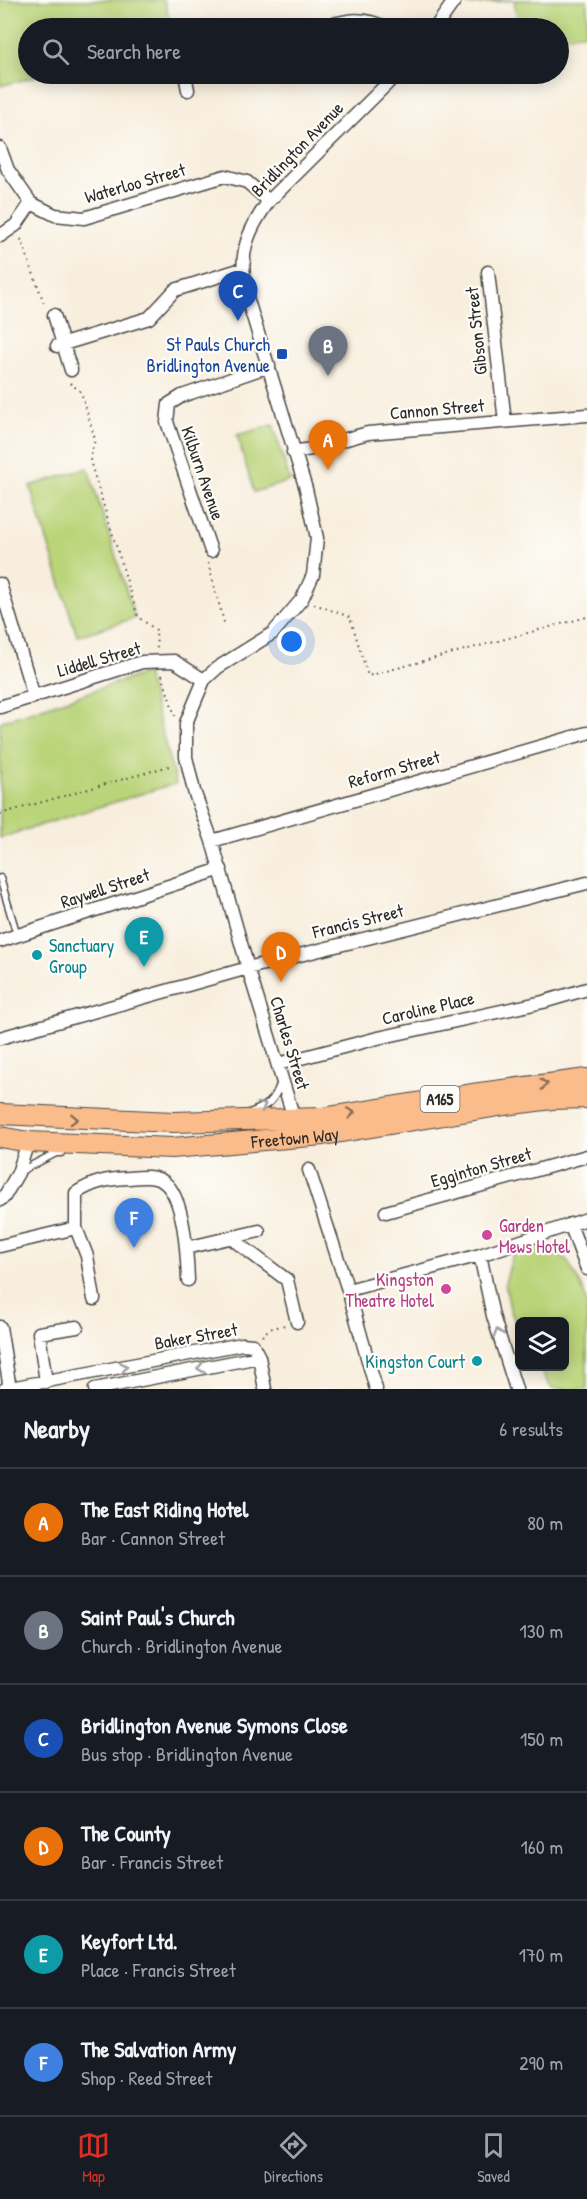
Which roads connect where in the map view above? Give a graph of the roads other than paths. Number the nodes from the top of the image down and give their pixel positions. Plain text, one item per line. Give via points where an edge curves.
1 (455, 0) edge
2 (442, 18) edge
3 (187, 84) edge
4 (387, 84) edge
5 (188, 90) dead end
6 (0, 148) edge
7 (269, 201) junction
8 (31, 202) junction
9 (0, 236) edge
10 (242, 269) junction
11 (488, 272) dead end
12 (51, 315) road end
13 (60, 345) junction
14 (269, 366) junction
15 (70, 376) road end
16 (587, 415) edge
17 (505, 422) junction
18 (293, 452) junction
19 (211, 551) road end
20 (0, 584) edge
21 (204, 680) junction
22 (34, 697) junction
23 (0, 707) edge
24 (587, 733) edge
25 (212, 841) junction
26 (221, 869) junction
27 (0, 878) edge
28 (587, 883) edge
29 (17, 935) junction
30 (0, 941) edge
31 (248, 968) junction
32 (587, 989) edge
33 (0, 1038) edge
34 (278, 1065) junction
35 (282, 1078) junction
36 (587, 1079) edge
37 (587, 1098) edge
38 (293, 1117) junction
39 (229, 1120) junction
40 (17, 1126) edge
41 (0, 1137) edge
42 (300, 1138) junction
43 (231, 1143) junction
44 (67, 1153) dead end
45 (144, 1154) dead end
46 (587, 1156) edge
47 (309, 1170) dead end
48 (18, 1173) junction
49 (0, 1200) edge
50 (386, 1212) dead end
51 (587, 1219) edge
52 (570, 1224) junction
53 (76, 1228) junction
54 (259, 1231) dead end
55 (231, 1238) junction
56 (0, 1246) edge
57 (186, 1248) junction
58 (480, 1255) junction
59 (587, 1269) edge
60 (188, 1280) dead end
61 (348, 1290) junction
62 (94, 1299) dead end
63 (297, 1322) road end
64 (0, 1327) edge
65 (77, 1327) dead end
66 (259, 1357) junction
67 (46, 1382) junction
68 (8, 1389) edge
69 (95, 1389) edge
70 (265, 1389) edge
71 (376, 1389) edge
72 (516, 1389) edge

1 - 2 street
3 - 5 street
4 - 7 street, Bridlington Avenue
6 - 8 street, Waterloo Street via 8,170
7 - 8 street, Waterloo Street via 248,182 225,176 84,218 55,215
7 - 10 street, Bridlington Avenue via 244,249
8 - 9 street via 16,225
10 - 13 street via 175,290 149,318
10 - 14 street, Bridlington Avenue
11 - 17 street, Gibson Street
12 - 13 street
13 - 15 street
14 - 18 street, Bridlington Avenue
14 - 19 street, Kilburn Avenue via 169,404 167,422
16 - 17 street, Cannon Street
17 - 18 street, Cannon Street via 368,434
18 - 21 street, Bridlington Avenue via 317,538 314,576 302,599 273,633
20 - 22 street
21 - 22 street, Liddell Street via 174,661 142,662
21 - 25 street, Bridlington Avenue via 186,723 187,761
22 - 23 street, Liddell Street
24 - 25 street, Reform Street
25 - 26 street, Charles Street
26 - 29 street, Raywell Street
26 - 31 street, Charles Street
27 - 29 lane
28 - 31 street, Francis Street
29 - 30 street, Raywell Street
31 - 33 street, Francis Street
31 - 34 street, Charles Street
32 - 34 street, Caroline Place
34 - 35 street, Charles Street
35 - 38 street, Charles Street
39 -> 35 lane via 267,1106
38 -> 36 highway, Freetown Way / A165 via 322,1118
37 - 42 highway, Freetown Way / A165 via 505,1105
38 - 39 highway, Freetown Way / A165
38 - 42 street, Charles Street
40 -> 39 highway, Freetown Way / A165
40 - 41 highway, Freetown Way / A165
40 - 43 highway, Freetown Way / A165 via 172,1148
40 - 48 street
42 - 43 highway, Freetown Way / A165
43 - 45 lane via 206,1153
44 - 48 lane via 56,1153
46 - 50 street, Egginton Street
47 - 61 street
48 - 49 street
51 - 52 street
52 - 58 street
52 - 59 street
53 - 56 street
53 - 57 street via 76,1193 91,1183 149,1177 164,1182 173,1193
53 - 62 street via 87,1256
54 - 55 street
55 - 57 street
55 - 63 street via 287,1280
57 - 60 street
58 - 61 street
72 -> 58 street via 493,1316
61 - 71 street
64 - 68 street
65 - 67 street via 39,1333
67 -> 66 street, Baker Street via 242,1344 253,1346
66 -> 69 street, Baker Street
66 - 70 street
67 - 68 street, Baker Street

